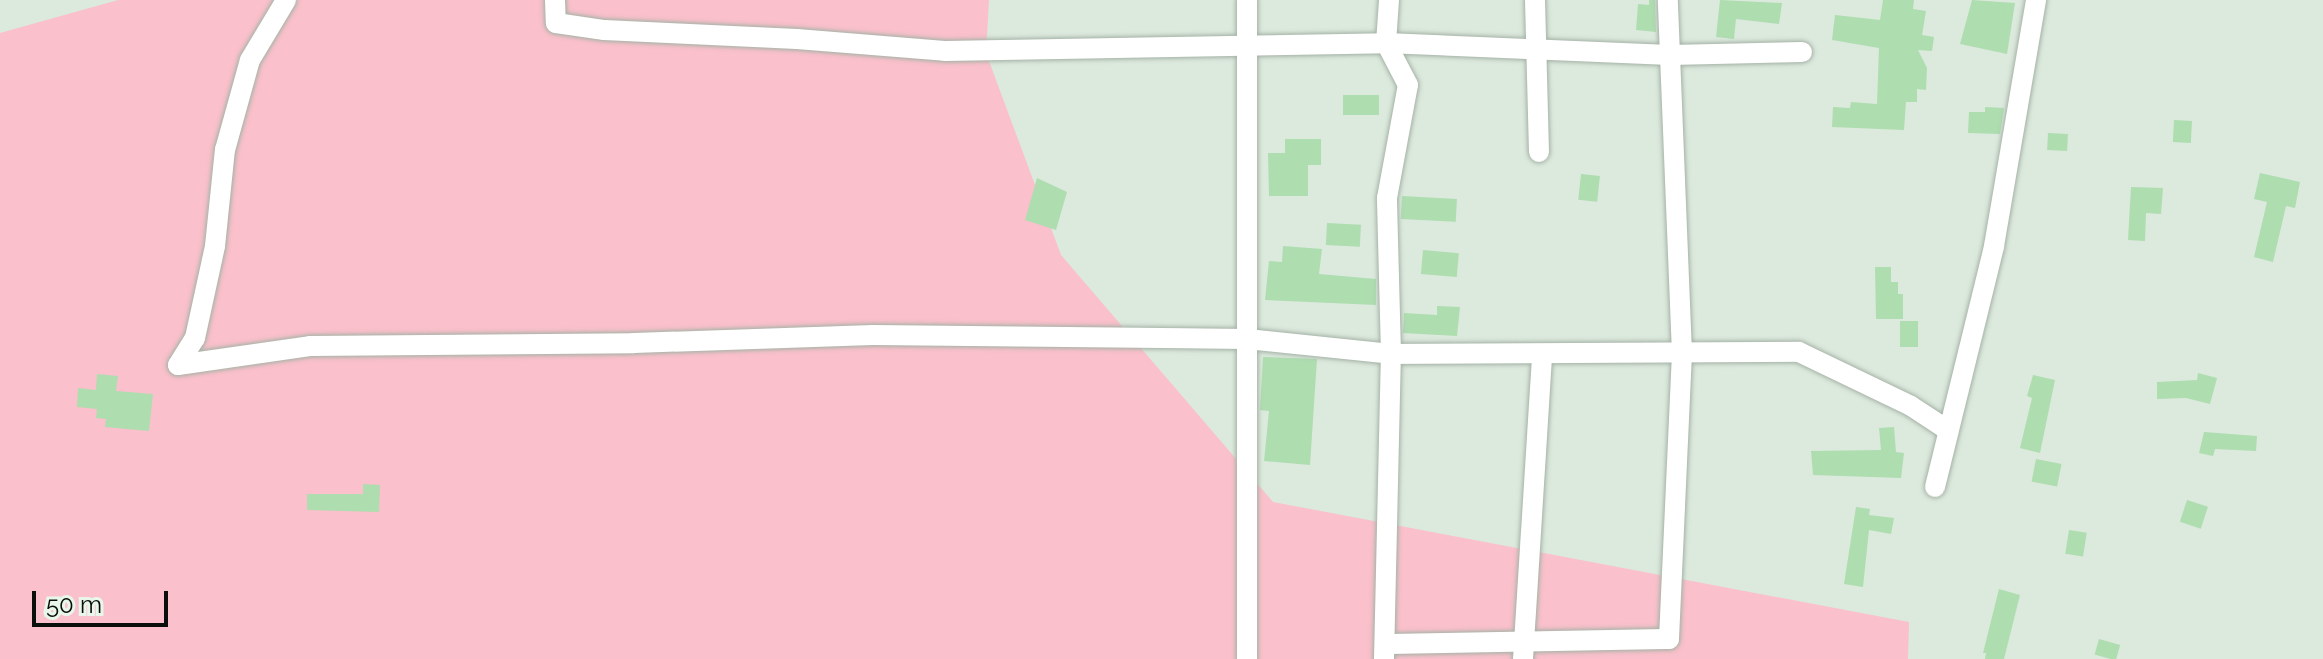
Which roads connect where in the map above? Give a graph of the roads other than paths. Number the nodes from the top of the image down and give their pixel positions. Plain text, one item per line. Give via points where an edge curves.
1 (286, 0) edge
2 (555, 0) edge
3 (1247, 0) edge
4 (1389, 0) edge
5 (1535, 0) edge
6 (1668, 0) edge
7 (2036, 0) edge
8 (1386, 43) junction
9 (1247, 48) junction
10 (1536, 51) junction
11 (1802, 52) dead end
12 (1670, 55) junction
13 (1539, 152) dead end
14 (1247, 339) junction
15 (1391, 354) junction
16 (1682, 354) junction
17 (1542, 356) junction
18 (1949, 431) junction
19 (1935, 487) dead end
20 (1384, 651) edge
21 (1523, 651) edge
22 (1247, 659) edge

1 - 14 street via 250,60 225,150 215,246 195,338 178,365 310,346 873,335
2 - 9 street via 556,23 604,30 945,51
3 - 9 street
4 - 8 street
5 - 10 street
6 - 12 street
7 - 18 street via 1994,246
8 - 9 street
8 - 10 street
8 - 15 street via 1408,85 1387,198
9 - 14 street
10 - 12 street
10 - 13 street
11 - 12 street
12 - 16 street
14 - 15 street
14 - 22 street
15 - 17 street
15 - 20 street
16 - 17 street
16 - 18 street via 1799,352 1911,406
16 - 21 street via 1669,639
17 - 21 street
18 - 19 street
20 - 21 street

